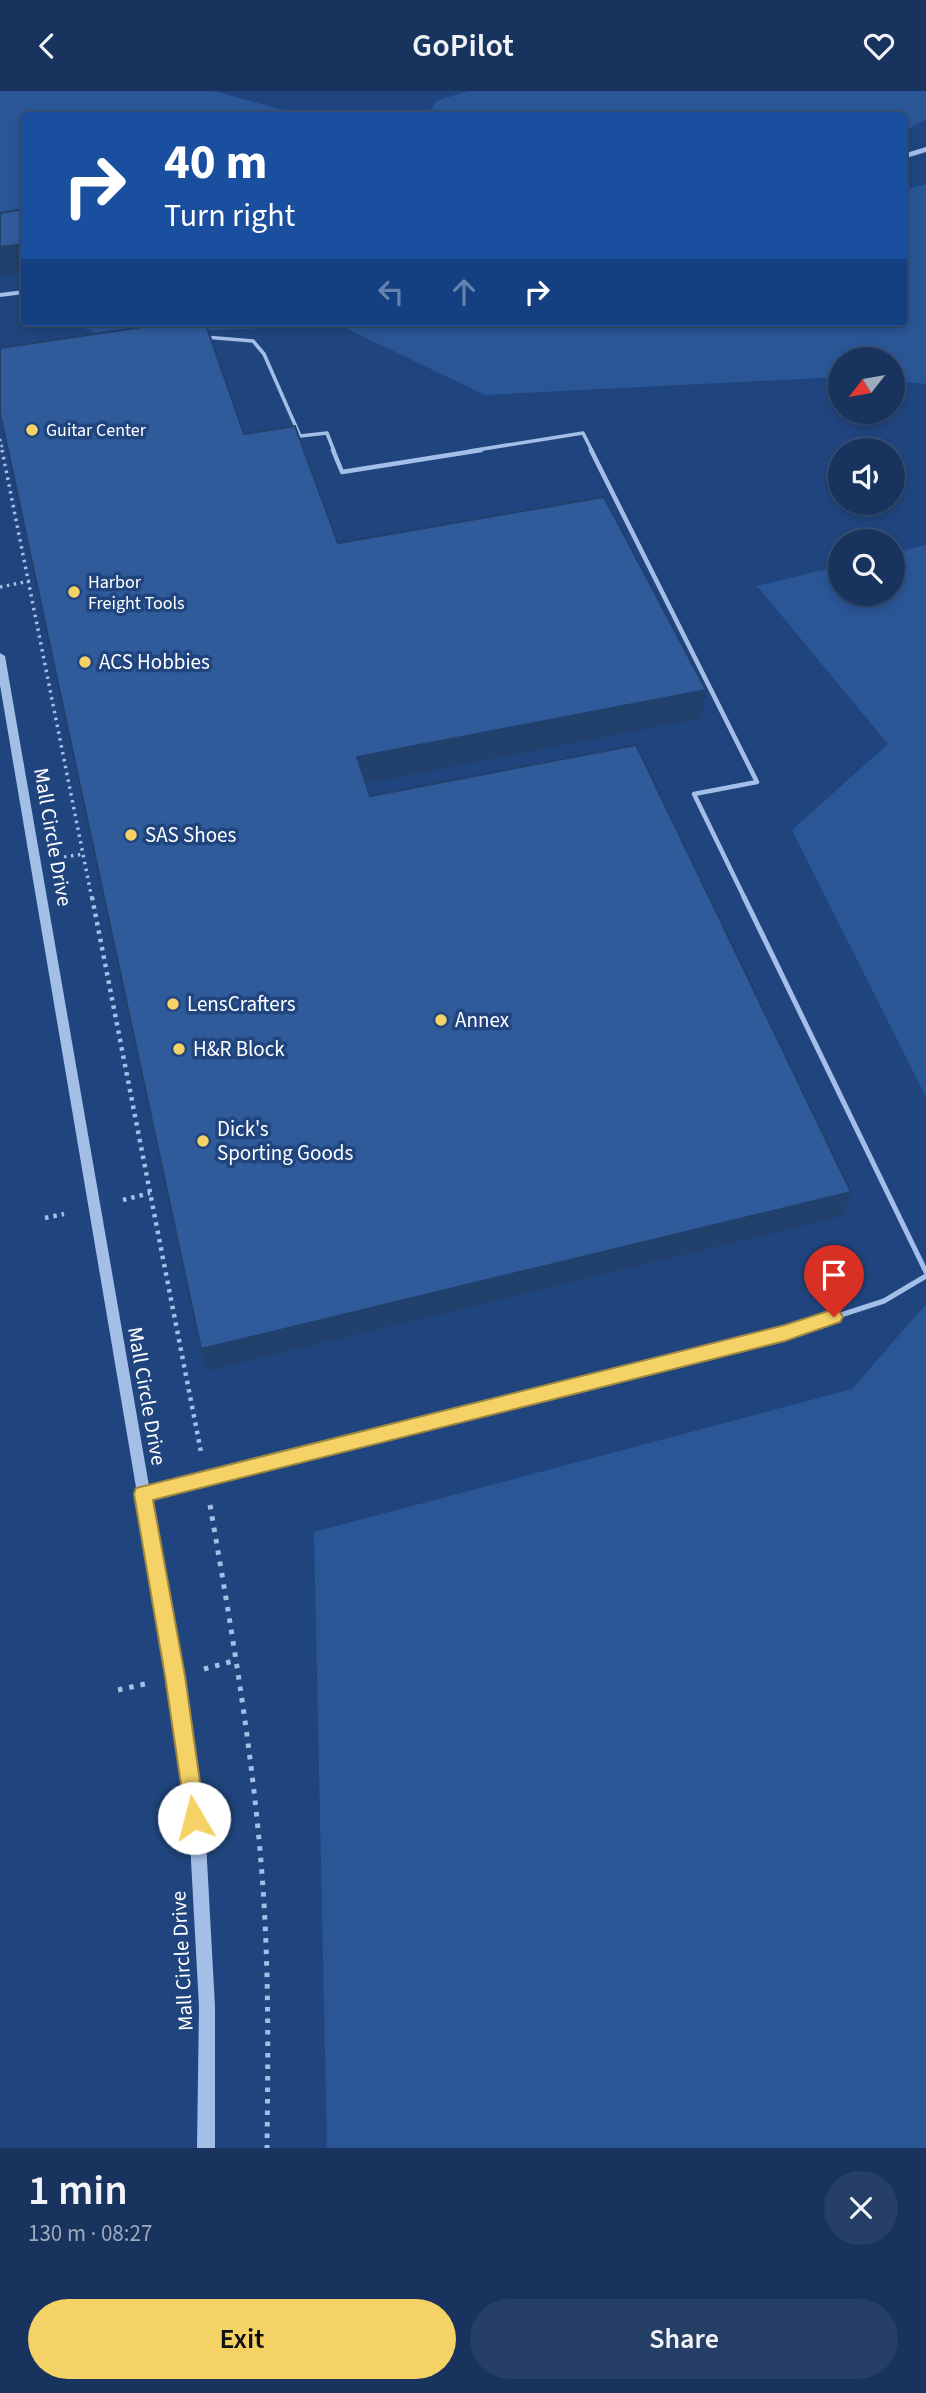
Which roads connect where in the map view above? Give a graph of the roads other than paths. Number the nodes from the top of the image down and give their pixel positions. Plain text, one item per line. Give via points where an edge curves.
1 (926, 149) edge
2 (907, 156) edge
3 (21, 292) edge
4 (0, 295) edge
5 (201, 337) edge
6 (0, 656) edge
7 (926, 1274) edge
8 (143, 1494) junction
9 (206, 2148) edge

1 - 2 street
3 - 4 street
5 - 7 lane via 253,341 264,354 300,436 327,433 342,472 583,433 757,782 694,794
6 - 8 street, Mall Circle Drive
7 - 8 lane via 884,1301 785,1333
8 - 9 street, Mall Circle Drive via 198,1842 207,2007

